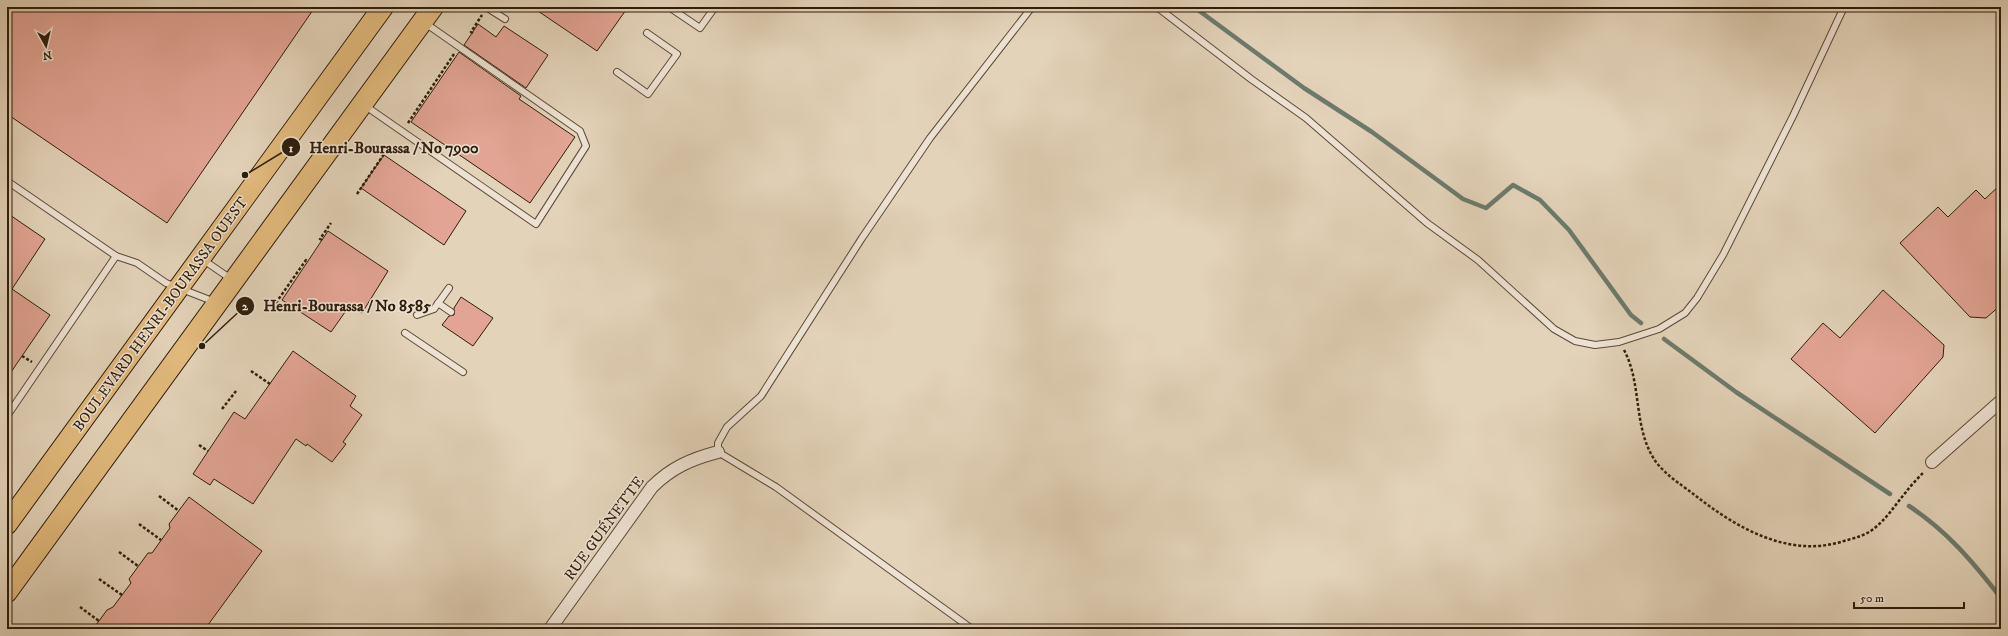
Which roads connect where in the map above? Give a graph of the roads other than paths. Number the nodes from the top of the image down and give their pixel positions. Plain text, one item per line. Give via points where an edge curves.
1 (382, 7) edge
2 (486, 7) edge
3 (669, 7) edge
4 (715, 7) edge
5 (1032, 7) edge
6 (1156, 7) edge
7 (1844, 7) edge
8 (428, 14) edge
9 (505, 19) dead end
10 (647, 33) dead end
11 (617, 72) dead end
12 (363, 104) junction
13 (7, 181) edge
14 (116, 256) junction
15 (200, 258) junction
16 (234, 281) junction
17 (179, 287) junction
18 (449, 288) dead end
19 (217, 303) junction
20 (438, 303) junction
21 (451, 312) dead end
22 (417, 314) dead end
23 (405, 333) dead end
24 (463, 372) dead end
25 (2001, 401) edge
26 (7, 416) edge
27 (718, 452) junction
28 (1932, 462) road end
29 (7, 524) edge
30 (7, 592) edge
31 (550, 629) edge
32 (972, 629) edge

1 - 15 main road, BOULEVARD HENRI-BOURASSA OUEST
2 - 9 lane
3 - 4 lane via 700,28
5 - 27 lane via 930,138 845,263 761,396 727,427 718,444
6 - 7 lane via 1306,118 1427,223 1478,260 1554,329 1575,341 1595,345 1619,342 1659,328 1685,313 1697,298 1723,255
8 - 12 main road
8 - 12 lane via 580,131 586,146 536,224
10 - 11 lane via 677,54 648,94
12 - 16 main road
13 - 14 lane
14 - 17 lane via 136,262 166,283
14 - 26 lane
15 - 16 lane
15 - 17 main road, BOULEVARD HENRI-BOURASSA OUEST
16 - 19 main road
17 - 19 lane
17 - 29 main road, BOULEVARD HENRI-BOURASSA OUEST
18 - 20 lane
19 - 30 main road
20 - 21 lane
20 - 22 lane via 434,309
23 - 24 lane
25 - 28 street
27 - 31 street, RUE GUÉNETTE via 697,457 665,473 652,487
27 - 32 lane via 776,487

